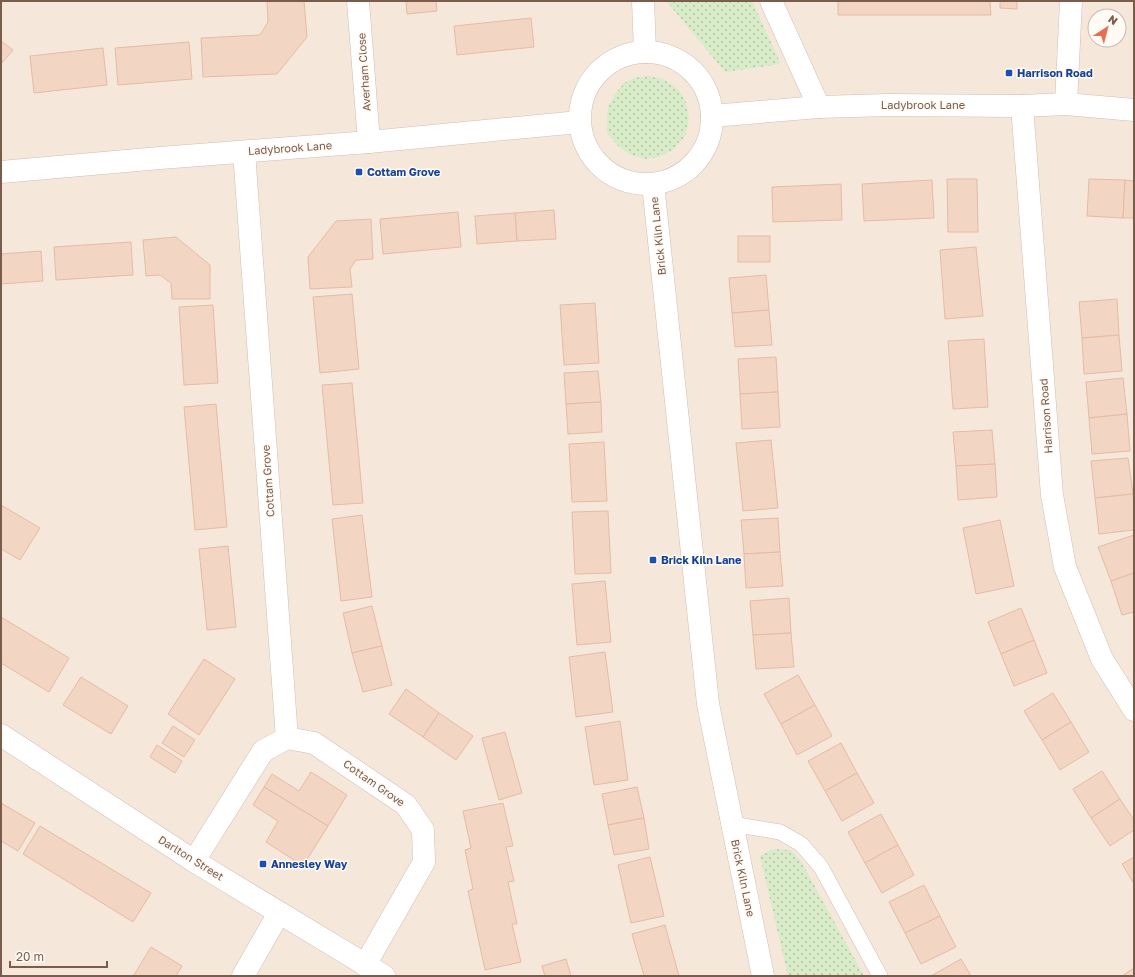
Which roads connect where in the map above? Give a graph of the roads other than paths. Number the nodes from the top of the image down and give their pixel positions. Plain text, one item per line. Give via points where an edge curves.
1 (358, 1) edge
2 (643, 1) edge
3 (771, 1) edge
4 (1071, 1) edge
5 (645, 52) junction
6 (1066, 104) junction
7 (1022, 106) junction
8 (819, 107) junction
9 (1134, 110) edge
10 (712, 116) junction
11 (579, 122) junction
12 (369, 142) junction
13 (244, 152) junction
14 (1, 172) edge
15 (653, 184) junction
16 (1134, 710) edge
17 (1, 735) edge
18 (287, 738) junction
19 (732, 824) junction
20 (194, 861) junction
21 (279, 913) junction
22 (365, 964) junction
23 (243, 976) edge
24 (384, 976) edge
25 (763, 976) edge
26 (880, 976) edge

1 - 12 street, Averham Close
2 - 5 street
3 - 8 street
4 - 6 street
5 - 10 street via 665,55 684,64 698,78 708,96
5 - 11 street via 624,56 605,66 590,82 581,101
6 - 7 street, Ladybrook Lane
6 - 9 street, Ladybrook Lane
7 - 8 street, Ladybrook Lane
7 - 16 street, Harrison Road via 1052,495 1057,526 1065,567 1102,658
8 - 10 street, Ladybrook Lane
10 - 15 street via 708,141 695,162 676,177
11 - 12 street, Ladybrook Lane
11 - 15 street via 586,148 603,169 626,182
12 - 13 street, Ladybrook Lane
13 - 14 street, Ladybrook Lane
13 - 18 street, Cottam Grove
15 - 19 street, Brick Kiln Lane via 708,704
17 - 20 street, Darlton Street
18 - 20 street via 263,750
18 - 22 street, Cottam Grove via 314,743 400,800 423,830 424,862
19 - 25 street, Brick Kiln Lane
19 - 26 lane via 780,832 801,844 821,867
20 - 21 street, Darlton Street
21 - 22 street, Darlton Street
21 - 23 street
22 - 24 street, Darlton Street

